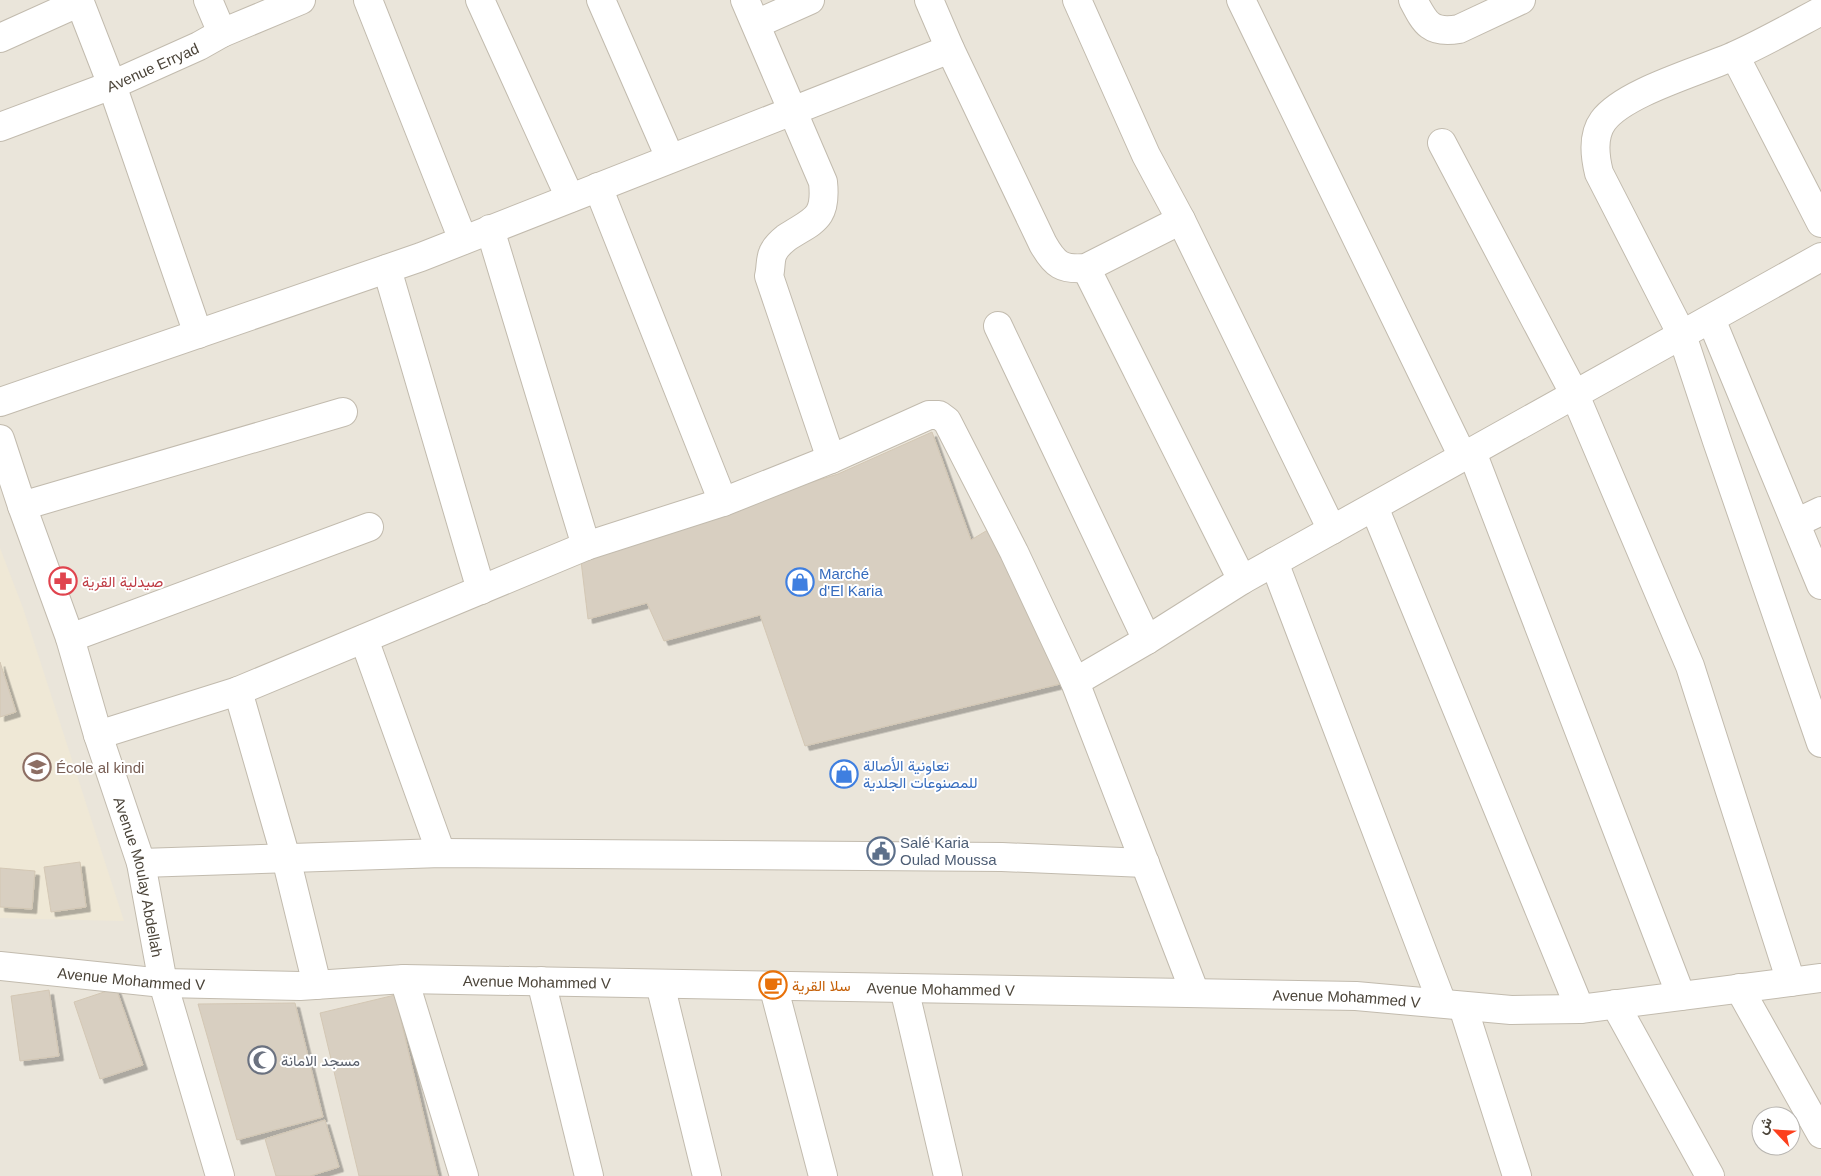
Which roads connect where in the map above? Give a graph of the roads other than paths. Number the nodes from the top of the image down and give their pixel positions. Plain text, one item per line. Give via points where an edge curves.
1 (208, 0) edge
2 (301, 0) edge
3 (368, 0) edge
4 (480, 0) edge
5 (602, 0) edge
6 (810, 0) edge
7 (929, 0) edge
8 (1077, 0) edge
9 (1241, 0) edge
10 (1413, 0) edge
11 (1521, 0) edge
12 (79, 1) edge
13 (1821, 11) edge
14 (750, 12) edge
15 (222, 33) junction
16 (0, 38) edge
17 (950, 49) junction
18 (1736, 56) junction
19 (112, 85) junction
20 (792, 110) junction
21 (0, 127) edge
22 (1442, 143) dead end
23 (670, 158) junction
24 (598, 187) junction
25 (570, 198) junction
26 (1181, 220) junction
27 (1821, 223) edge
28 (490, 229) junction
29 (462, 240) junction
30 (1821, 257) edge
31 (1086, 268) junction
32 (387, 269) junction
33 (1711, 319) junction
34 (998, 326) dead end
35 (198, 334) junction
36 (1682, 335) junction
37 (1575, 395) junction
38 (0, 402) edge
39 (343, 412) dead end
40 (0, 439) edge
41 (1467, 455) junction
42 (831, 459) junction
43 (723, 502) junction
44 (22, 506) junction
45 (1374, 507) junction
46 (1821, 511) edge
47 (1796, 523) junction
48 (369, 527) dead end
49 (1332, 530) junction
50 (586, 546) junction
51 (1274, 562) junction
52 (1242, 580) junction
53 (1821, 585) edge
54 (481, 590) junction
55 (70, 638) junction
56 (364, 638) junction
57 (1148, 640) junction
58 (1075, 682) junction
59 (238, 690) junction
60 (98, 735) junction
61 (1821, 743) edge
62 (441, 852) junction
63 (286, 858) junction
64 (141, 863) junction
65 (1145, 863) junction
66 (0, 966) edge
67 (1821, 978) edge
68 (404, 979) junction
69 (541, 981) junction
70 (163, 982) junction
71 (1791, 982) junction
72 (660, 984) junction
73 (317, 985) junction
74 (773, 985) junction
75 (904, 988) junction
76 (1739, 988) junction
77 (1195, 993) junction
78 (1681, 996) junction
79 (1615, 1004) junction
80 (1453, 1005) junction
81 (1580, 1009) junction
82 (1821, 1134) edge
83 (220, 1176) edge
84 (464, 1176) edge
85 (589, 1176) edge
86 (707, 1176) edge
87 (823, 1176) edge
88 (948, 1176) edge
89 (1517, 1176) edge
90 (1710, 1176) edge

1 - 15 street
2 - 15 street, Avenue Erryad
3 - 29 street
4 - 25 street
5 - 23 street
6 - 14 street
7 - 17 street
8 - 26 street via 1146,155
9 - 41 street
10 - 11 street via 1427,24 1440,31 1449,31
12 - 16 street
12 - 19 street
13 - 18 street
14 - 20 street
15 - 19 street, Avenue Erryad
17 - 20 street
17 - 31 street via 1049,255 1059,265 1070,269
18 - 27 street
18 - 36 street via 1651,89 1618,106 1603,121 1595,142 1597,163 1607,191
19 - 21 street, Avenue Erryad
19 - 35 street
20 - 23 street
20 - 42 street via 818,168 824,194 820,214 815,220 780,243 773,253 769,276
22 - 37 street
23 - 24 street
24 - 25 street
24 - 43 street
25 - 28 street
26 - 31 street
26 - 49 street
28 - 29 street
28 - 50 street
29 - 32 street
30 - 33 street
31 - 52 street
32 - 35 street
32 - 54 street
33 - 36 street
33 - 47 street
34 - 57 street
35 - 38 street
36 - 37 street
36 - 61 street
37 - 41 street
37 - 71 street via 1690,666
39 - 44 street
40 - 44 street, Avenue Moulay Abdellah
41 - 45 street
41 - 78 street
42 - 43 street
42 - 58 street via 928,415 939,415 947,421
43 - 50 street
44 - 55 street, Avenue Moulay Abdellah
45 - 49 street
45 - 81 street
46 - 47 street
47 - 53 street
48 - 55 street
49 - 51 street
50 - 54 street
51 - 52 street
51 - 80 street
52 - 57 street
54 - 56 street
55 - 60 street, Avenue Moulay Abdellah
56 - 59 street
56 - 62 street
57 - 58 street
58 - 65 street
59 - 60 street
59 - 63 street
60 - 64 street, Avenue Moulay Abdellah
62 - 63 street
62 - 65 street via 1002,857
63 - 64 street
63 - 73 street
64 - 70 street, Avenue Moulay Abdellah
65 - 77 street
66 - 70 street, Avenue Mohammed V
67 - 71 street, Avenue Mohammed V
68 - 69 street, Avenue Mohammed V
68 - 73 street, Avenue Mohammed V
68 - 84 street
69 - 72 street, Avenue Mohammed V
69 - 85 street
70 - 73 street, Avenue Mohammed V
70 - 83 street, Avenue Moulay Abdellah
71 - 76 street, Avenue Mohammed V
72 - 74 street, Avenue Mohammed V
72 - 86 street
74 - 75 street, Avenue Mohammed V
74 - 87 street
75 - 77 street, Avenue Mohammed V
75 - 88 street
76 - 78 street, Avenue Mohammed V
76 - 82 street
77 - 80 street, Avenue Mohammed V via 1356,996
78 - 79 street, Avenue Mohammed V
79 - 81 street, Avenue Mohammed V
79 - 90 street
80 - 81 street, Avenue Mohammed V via 1511,1010
80 - 89 street

